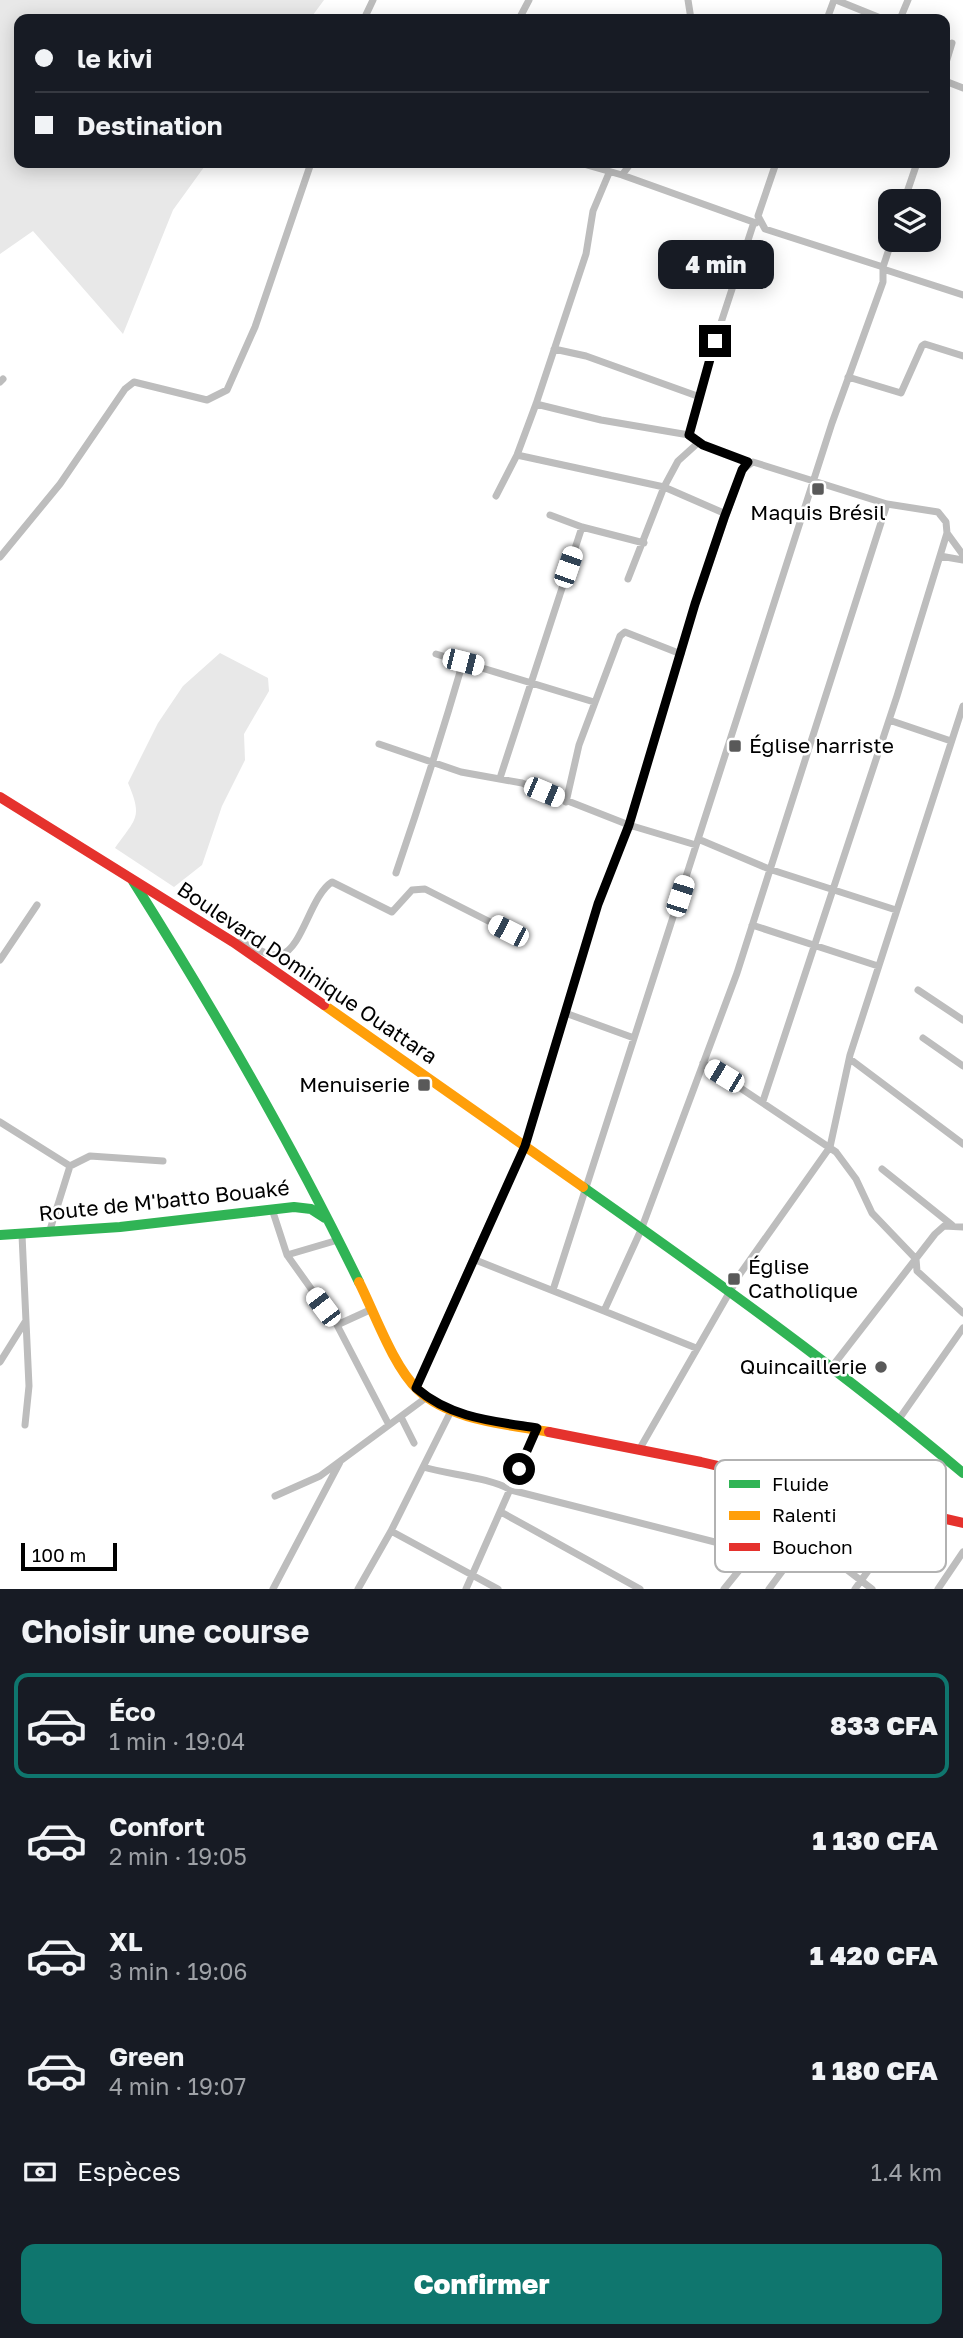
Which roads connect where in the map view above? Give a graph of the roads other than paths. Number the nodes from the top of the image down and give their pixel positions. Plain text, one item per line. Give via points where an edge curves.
1 (835, 0) edge
2 (870, 14) edge
3 (952, 43) dead end
4 (950, 50) edge
5 (309, 168) edge
6 (594, 168) edge
7 (627, 168) edge
8 (774, 168) edge
9 (915, 168) edge
10 (609, 173) junction
11 (622, 175) junction
12 (908, 189) edge
13 (757, 223) junction
14 (888, 252) edge
15 (883, 268) junction
16 (963, 295) edge
17 (554, 349) junction
18 (963, 356) edge
19 (848, 377) junction
20 (700, 397) junction
21 (536, 404) junction
22 (689, 435) junction
23 (699, 442) junction
24 (517, 455) junction
25 (748, 462) junction
26 (814, 482) junction
27 (664, 487) junction
28 (496, 496) dead end
29 (887, 504) junction
30 (726, 514) junction
31 (550, 515) dead end
32 (582, 527) junction
33 (947, 533) junction
34 (644, 543) junction
35 (940, 556) junction
36 (0, 557) edge
37 (963, 558) edge
38 (628, 579) dead end
39 (436, 653) dead end
40 (681, 654) junction
41 (463, 662) junction
42 (529, 681) junction
43 (594, 702) junction
44 (963, 706) edge
45 (889, 720) junction
46 (961, 722) edge
47 (951, 741) junction
48 (379, 744) dead end
49 (434, 763) junction
50 (500, 778) junction
51 (0, 797) edge
52 (566, 802) junction
53 (629, 825) junction
54 (697, 842) junction
55 (769, 869) junction
56 (396, 873) dead end
57 (131, 878) junction
58 (832, 891) junction
59 (37, 905) dead end
60 (896, 910) junction
61 (752, 925) junction
62 (508, 931) dead end
63 (233, 942) junction
64 (815, 946) junction
65 (0, 961) edge
66 (878, 966) junction
67 (918, 990) dead end
68 (568, 1014) junction
69 (963, 1019) edge
70 (634, 1038) junction
71 (923, 1038) dead end
72 (849, 1059) junction
73 (703, 1063) junction
74 (963, 1066) edge
75 (763, 1101) junction
76 (0, 1122) edge
77 (963, 1144) edge
78 (525, 1146) junction
79 (830, 1147) junction
80 (163, 1161) dead end
81 (70, 1166) junction
82 (882, 1169) dead end
83 (586, 1191) junction
84 (272, 1209) junction
85 (329, 1220) junction
86 (952, 1224) junction
87 (963, 1227) edge
88 (641, 1230) junction
89 (49, 1233) junction
90 (22, 1234) junction
91 (0, 1235) edge
92 (338, 1240) junction
93 (287, 1255) junction
94 (473, 1259) junction
95 (916, 1259) junction
96 (553, 1290) junction
97 (730, 1291) junction
98 (372, 1309) junction
99 (604, 1311) junction
100 (963, 1313) edge
101 (25, 1322) junction
102 (337, 1325) junction
103 (963, 1328) edge
104 (696, 1348) junction
105 (0, 1362) edge
106 (831, 1368) junction
107 (416, 1388) junction
108 (428, 1398) junction
109 (451, 1410) junction
110 (401, 1418) junction
111 (899, 1419) junction
112 (24, 1425) dead end
113 (389, 1425) junction
114 (537, 1428) junction
115 (414, 1443) dead end
116 (639, 1450) junction
117 (341, 1462) junction
118 (423, 1467) junction
119 (715, 1467) edge
120 (963, 1473) edge
121 (511, 1490) junction
122 (275, 1496) dead end
123 (501, 1512) junction
124 (946, 1520) edge
125 (963, 1524) edge
126 (391, 1531) junction
127 (715, 1542) edge
128 (963, 1552) edge
129 (738, 1572) edge
130 (782, 1572) edge
131 (848, 1572) edge
132 (867, 1572) edge
133 (475, 1574) junction
134 (860, 1581) junction
135 (941, 1588) edge
136 (273, 1589) edge
137 (358, 1589) edge
138 (466, 1589) edge
139 (498, 1589) edge
140 (640, 1589) edge
141 (724, 1589) edge
142 (769, 1589) edge
143 (855, 1589) edge
144 (872, 1589) edge

1 - 2 street
3 - 4 street
5 - 36 street via 255,327 226,390 207,400 134,382
6 - 10 street
7 - 11 street
8 - 13 street
9 - 12 street
10 - 11 street
10 - 17 street via 593,211 586,254
11 - 13 street
13 - 15 street
13 - 20 street
14 - 15 street
15 - 16 street
15 - 19 street via 883,282
17 - 20 street
17 - 21 street
18 - 19 street via 925,344 901,393
19 - 26 street
20 - 22 street
21 - 22 street via 601,421
21 - 24 street
22 - 23 street
23 - 25 street
23 - 27 street via 678,461
24 - 27 street
24 - 28 street
25 - 26 street
25 - 30 street
26 - 29 street
26 - 54 street
27 - 30 street
27 - 34 street
29 - 33 street via 938,512
29 - 55 street
30 - 40 street
31 - 32 street
32 - 34 street
32 - 42 street
33 - 35 street
33 - 37 street
34 - 38 street
35 - 37 street
35 - 45 street
39 - 41 street
40 - 43 street via 625,632 615,645
40 - 53 street
41 - 42 street
41 - 49 street
42 - 43 street
42 - 50 street
43 - 52 street
44 - 46 street
45 - 47 street
45 - 58 street
46 - 47 street
47 - 60 street
48 - 49 street
49 - 50 street
49 - 56 street
50 - 52 street
51 - 57 street, Boulevard Dominique Ouattara
52 - 53 street
53 - 54 street
53 - 68 street via 598,904
54 - 55 street
54 - 70 street
55 - 58 street
55 - 61 street
57 - 63 street, Boulevard Dominique Ouattara
57 - 85 street via 198,984
58 - 60 street
58 - 64 street
59 - 65 street
60 - 66 street
61 - 64 street
61 - 73 street
62 - 63 street via 425,889 412,890 392,912 332,882 290,949 282,954
63 - 78 street, Boulevard Dominique Ouattara
64 - 66 street
64 - 75 street
66 - 72 street
67 - 69 street
68 - 70 street
68 - 78 street
70 - 83 street
71 - 74 street
72 - 77 street
72 - 79 street
73 - 75 street
73 - 88 street
75 - 79 street
76 - 81 street
78 - 83 street, Boulevard Dominique Ouattara
78 - 94 street
79 - 95 street via 847,1163 872,1213
79 - 97 street
80 - 81 street via 90,1156
81 - 89 street
82 - 86 street
83 - 88 street, Boulevard Dominique Ouattara
83 - 96 street
84 - 85 street, Route de M'batto Bouaké via 303,1207
84 - 89 street, Route de M'batto Bouaké
84 - 93 street
85 - 92 street
86 - 87 street
86 - 95 street via 935,1234
88 - 97 street, Boulevard Dominique Ouattara
88 - 99 street
89 - 90 street, Route de M'batto Bouaké
90 - 91 street, Route de M'batto Bouaké
90 - 101 street
92 - 93 street
92 - 98 street
93 - 102 street
94 - 96 street
94 - 107 street
95 - 100 street via 923,1278
95 - 106 street
96 - 99 street
97 - 104 street
97 - 106 street, Boulevard Dominique Ouattara
98 - 102 street
98 - 107 street
99 - 104 street
101 - 105 street
101 - 112 street via 29,1386
102 - 113 street
103 - 111 street
104 - 116 street
106 - 111 street, Boulevard Dominique Ouattara
107 - 108 street
108 - 109 street
108 - 110 street
109 - 114 street
109 - 118 street
110 - 113 street
110 - 115 street
111 - 120 street, Boulevard Dominique Ouattara
113 - 117 street
114 - 116 street
114 - 121 street
116 - 119 street
117 - 122 street
117 - 136 street
118 - 121 street via 499,1483
118 - 126 street
121 - 123 street
121 - 127 street
123 - 133 street
123 - 140 street
124 - 125 street
126 - 133 street
126 - 137 street
128 - 135 street
129 - 141 street
130 - 142 street
131 - 134 street
132 - 134 street
133 - 138 street
133 - 139 street
134 - 143 street
134 - 144 street

